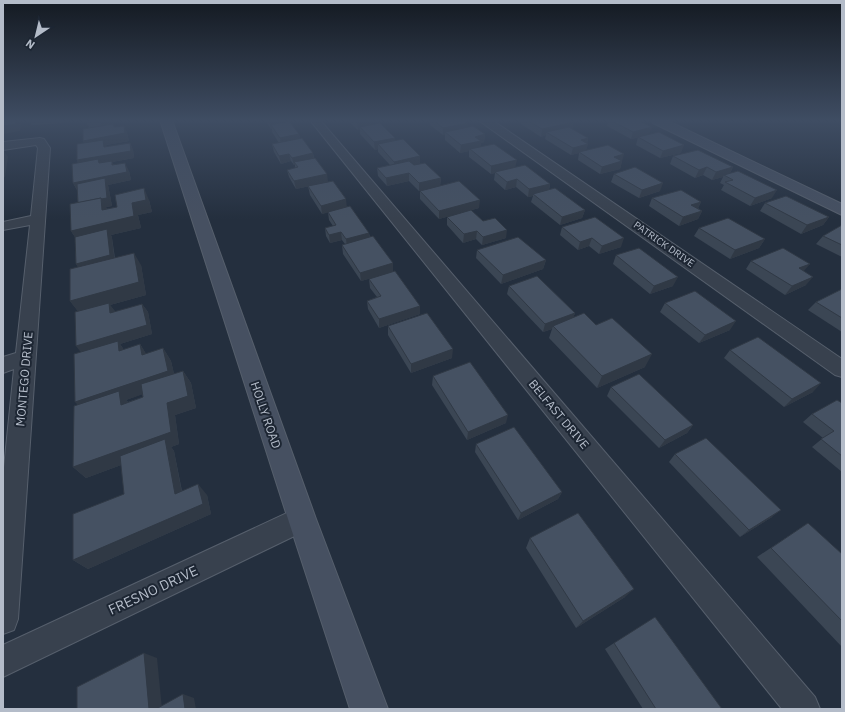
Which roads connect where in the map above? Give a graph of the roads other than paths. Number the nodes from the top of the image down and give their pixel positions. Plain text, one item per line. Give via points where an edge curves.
1 (44, 153) edge
2 (177, 153) edge
3 (343, 153) edge
4 (534, 153) edge
5 (725, 153) edge
6 (842, 210) edge
7 (38, 219) junction
8 (3, 226) edge
9 (26, 358) junction
10 (3, 365) edge
11 (842, 368) edge
12 (302, 519) junction
13 (3, 618) edge
14 (3, 661) edge
15 (369, 709) edge
16 (803, 709) edge

1 - 7 street, MONTEGO DRIVE
2 - 12 main road, HOLLY ROAD
3 - 16 street, BELFAST DRIVE
4 - 11 street, PATRICK DRIVE
5 - 6 main road
7 - 8 street
7 - 9 street, MONTEGO DRIVE
9 - 10 street
9 - 13 street, MONTEGO DRIVE
12 - 14 street, FRESNO DRIVE
12 - 15 main road, HOLLY ROAD

